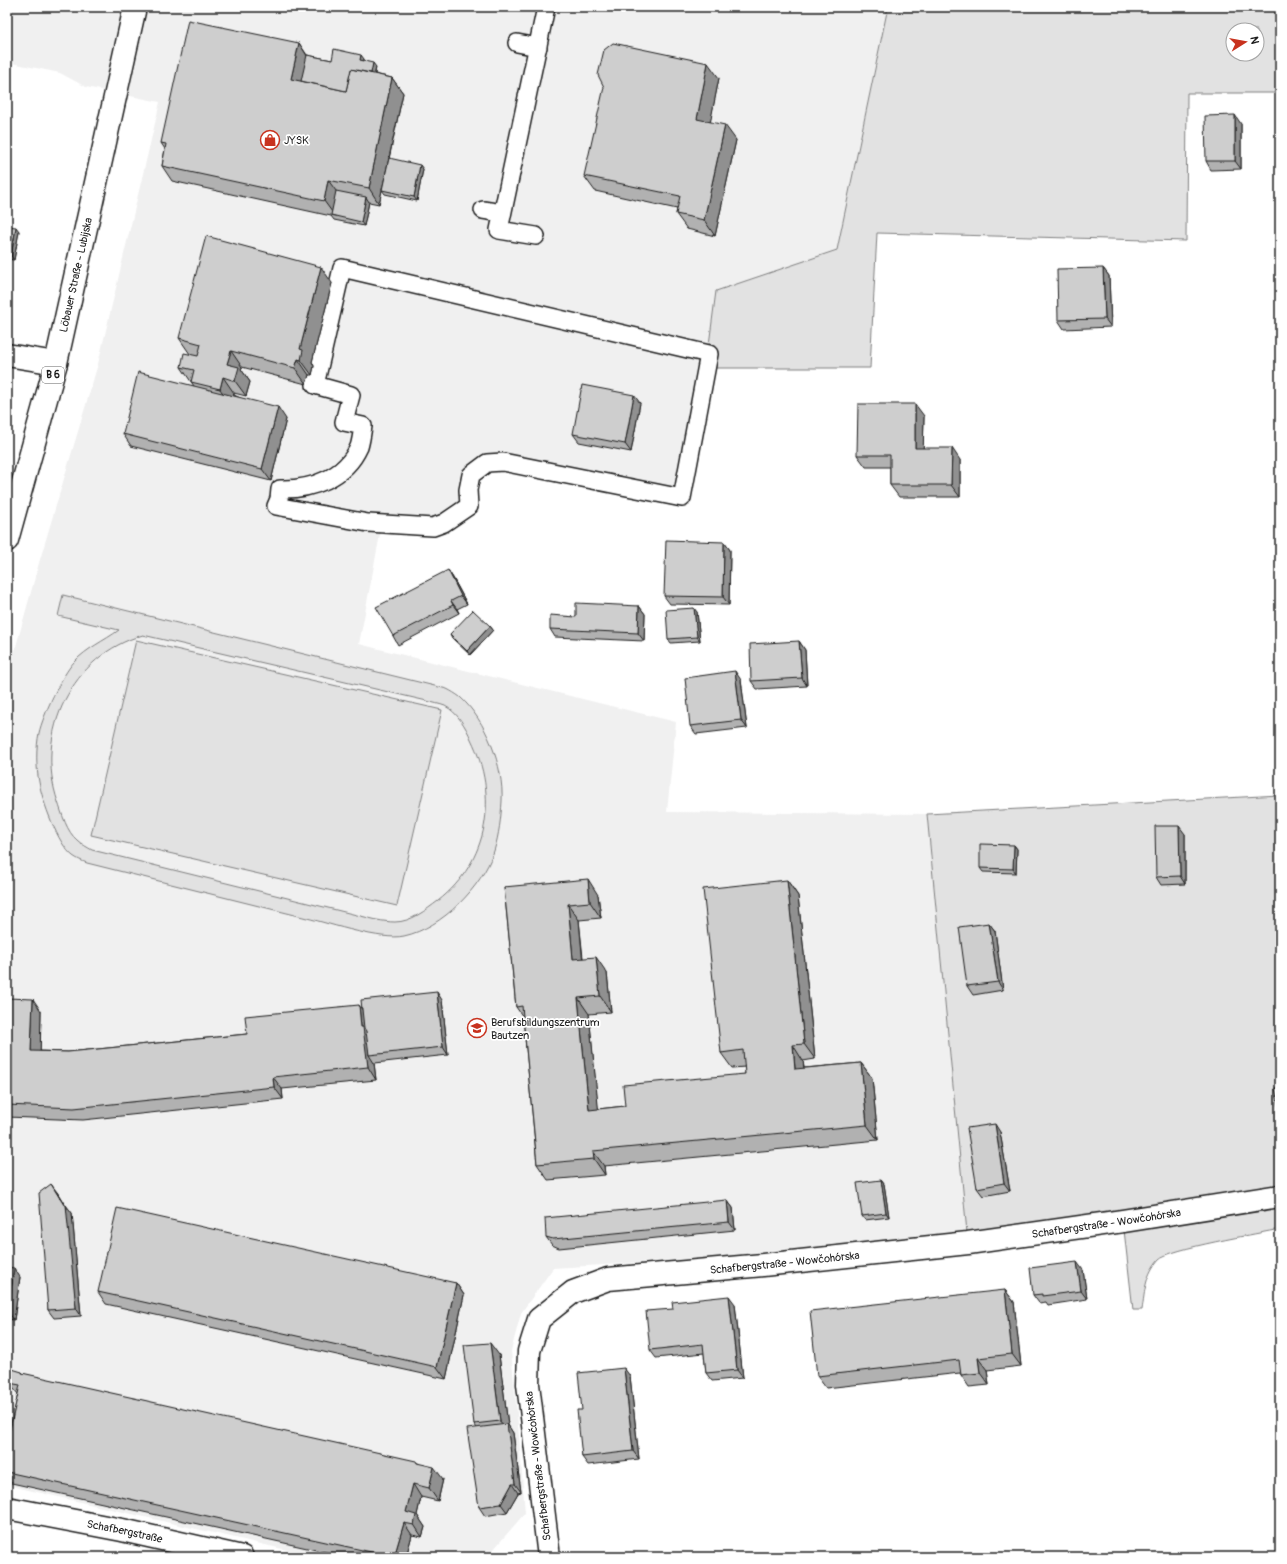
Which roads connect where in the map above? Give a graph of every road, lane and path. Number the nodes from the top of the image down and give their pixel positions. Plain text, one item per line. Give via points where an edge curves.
1 (134, 7) edge
2 (546, 7) edge
3 (517, 43) dead end
4 (538, 47) junction
5 (483, 210) dead end
6 (502, 213) junction
7 (536, 236) dead end
8 (342, 268) joint
9 (7, 355) edge
10 (56, 363) junction
11 (7, 540) edge
12 (1280, 1196) edge
13 (7, 1508) edge
14 (242, 1557) edge
15 (548, 1557) edge

1 - 10 street, Löbauer Straße - Lubijska / B 6
2 - 4 lane
3 - 4 lane
4 - 6 lane
5 - 6 lane
6 - 7 lane via 499,230
8 - 8 lane via 315,385 351,395 344,422 363,426 359,447 348,464 332,477 315,485 280,489 276,506 368,523 433,527 444,523 469,506 468,490 471,475 487,463 504,462 682,498 709,354
9 - 10 street
10 - 11 street, Löbauer Straße - Lubijska / B 6
12 - 15 street, Schafbergstraße - Wowčohórska via 968,1243 608,1279 572,1292 539,1319 529,1351 528,1384
13 - 14 street, Schafbergstraße

